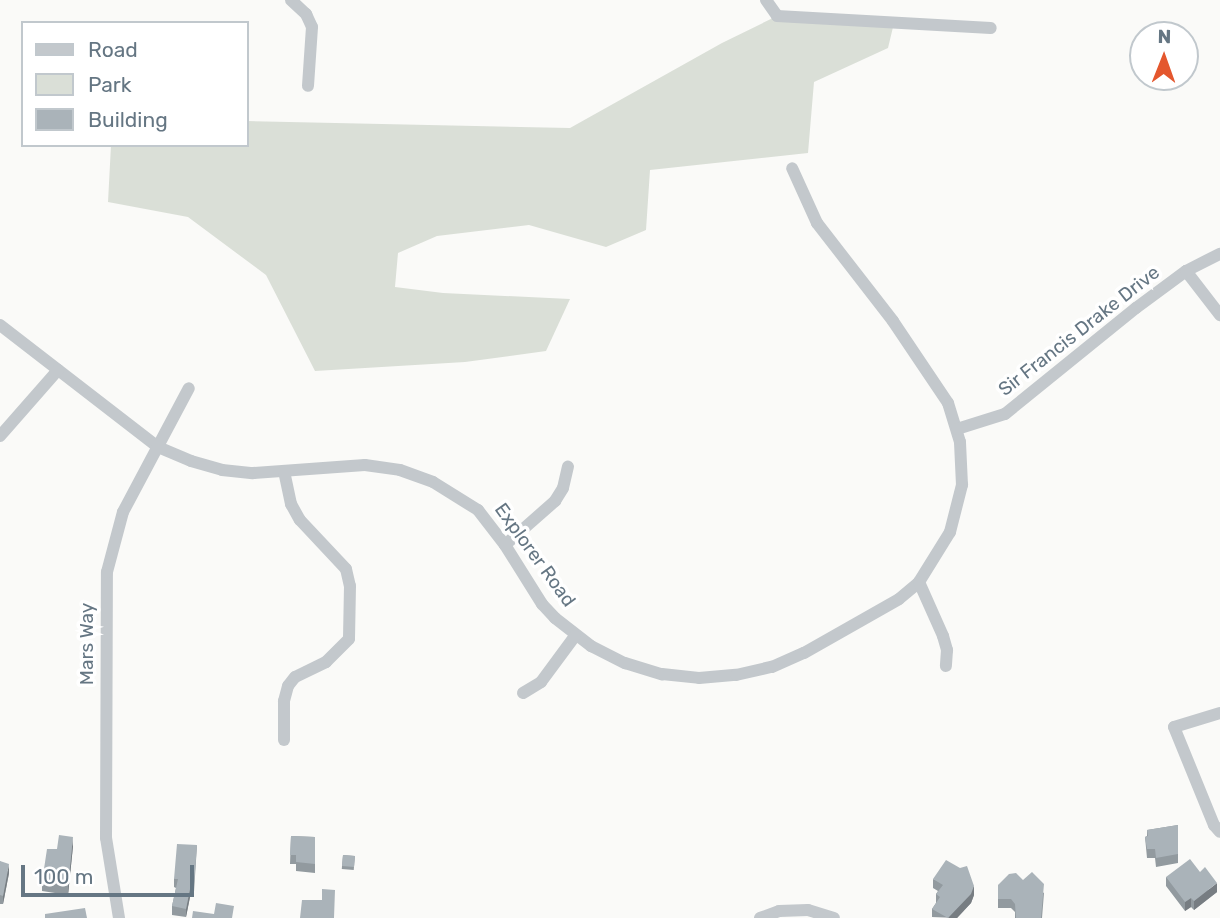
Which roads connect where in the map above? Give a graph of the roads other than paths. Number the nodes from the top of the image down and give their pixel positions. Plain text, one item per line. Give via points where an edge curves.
1 (291, 0) edge
2 (766, 0) edge
3 (991, 28) dead end
4 (308, 86) dead end
5 (792, 169) dead end
6 (1220, 254) edge
7 (1186, 271) junction
8 (1220, 315) edge
9 (0, 325) edge
10 (58, 370) junction
11 (189, 388) dead end
12 (957, 429) junction
13 (0, 436) edge
14 (158, 447) junction
15 (568, 467) dead end
16 (284, 471) junction
17 (505, 545) junction
18 (919, 582) junction
19 (575, 636) junction
20 (946, 666) dead end
21 (523, 693) dead end
22 (1220, 713) edge
23 (284, 740) dead end
24 (1220, 832) edge
25 (119, 918) edge
26 (760, 918) edge
27 (834, 918) edge

1 - 4 street via 312,27
2 - 3 street via 777,16
5 - 12 street, Explorer Road via 817,223 934,379
6 - 7 street, Sir Francis Drake Drive
7 - 8 street
7 - 12 street, Sir Francis Drake Drive via 1005,414
9 - 10 street, Explorer Road
10 - 13 street
10 - 14 street, Explorer Road
11 - 14 street, Mars Way
12 - 18 street, Explorer Road via 963,469 958,509 943,547
14 - 16 street, Explorer Road via 222,470
14 - 25 street, Mars Way via 123,512 107,572 106,838
15 - 17 street via 555,501
16 - 17 street, Explorer Road via 365,465 417,475 449,489 478,510
16 - 23 street via 291,504 300,520 346,569 351,586 349,639 327,662 295,677 288,686
17 - 19 street, Explorer Road via 542,604
18 - 19 street, Explorer Road via 899,599 804,653 736,675 680,677 643,670
18 - 20 street via 943,636
19 - 21 street via 541,682
22 - 24 street via 1174,727
26 - 27 street via 779,911 808,910

